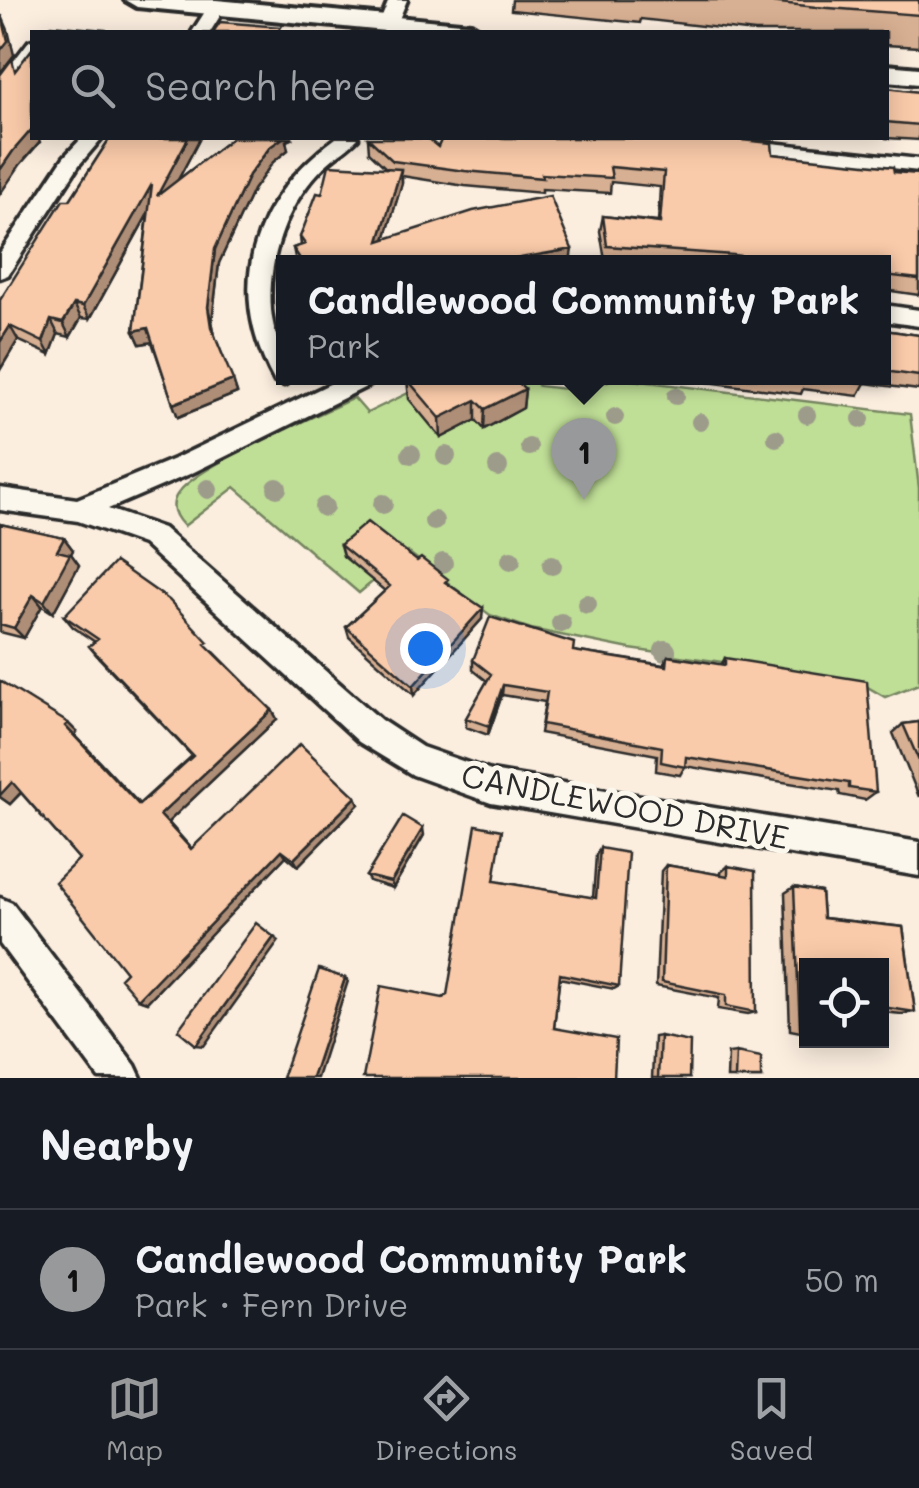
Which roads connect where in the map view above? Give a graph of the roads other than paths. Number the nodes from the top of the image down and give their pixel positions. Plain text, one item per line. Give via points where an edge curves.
1 (137, 0) edge
2 (216, 8) junction
3 (393, 12) edge
4 (201, 30) edge
5 (464, 30) edge
6 (30, 46) edge
7 (889, 73) edge
8 (919, 76) edge
9 (0, 85) edge
10 (90, 140) edge
11 (345, 140) edge
12 (693, 140) edge
13 (919, 165) edge
14 (0, 270) edge
15 (891, 314) edge
16 (919, 318) edge
17 (276, 363) edge
18 (291, 385) edge
19 (350, 385) edge
20 (306, 406) junction
21 (0, 500) edge
22 (78, 510) junction
23 (919, 858) edge
24 (0, 915) edge
25 (122, 1078) edge

1 - 2 street
2 - 3 street
2 - 4 street
3 - 5 street
6 - 9 lane
7 - 8 street
10 - 14 street
11 - 17 street via 296,181 260,270 260,322
12 - 13 street
15 - 16 street
18 - 20 street
19 - 20 street
20 - 22 street
21 - 22 street, CANDLEWOOD DRIVE
22 - 23 street, CANDLEWOOD DRIVE via 154,536 370,731 453,776
24 - 25 street

